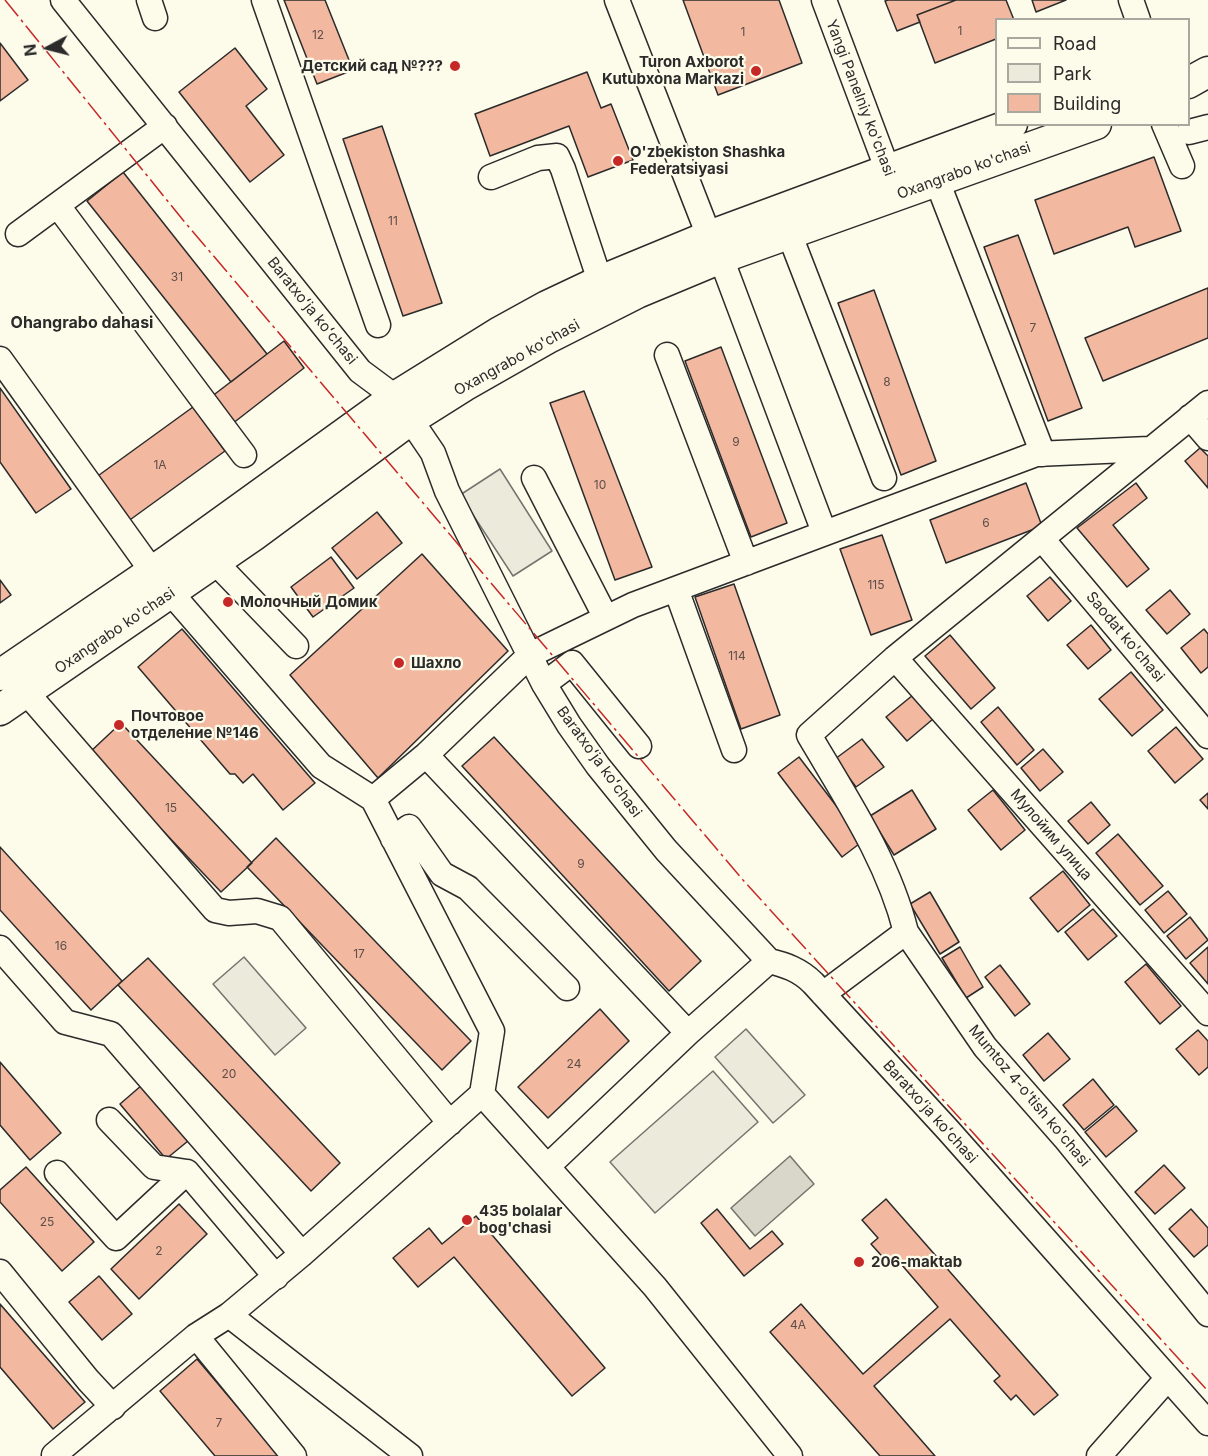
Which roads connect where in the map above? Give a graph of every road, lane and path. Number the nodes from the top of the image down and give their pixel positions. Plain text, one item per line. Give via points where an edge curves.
1 (63, 0) edge
2 (264, 0) edge
3 (617, 0) edge
4 (824, 0) edge
5 (1131, 0) edge
6 (1137, 18) edge
7 (1208, 54) edge
8 (1190, 60) edge
9 (1208, 72) edge
10 (1190, 82) edge
11 (165, 126) junction
12 (1008, 126) edge
13 (1090, 126) edge
14 (1165, 126) edge
15 (1182, 166) dead end
16 (491, 177) dead end
17 (937, 181) junction
18 (892, 183) junction
19 (58, 206) junction
20 (789, 233) junction
21 (18, 234) dead end
22 (715, 247) junction
23 (600, 281) junction
24 (378, 325) dead end
25 (667, 355) dead end
26 (0, 359) edge
27 (403, 409) junction
28 (1199, 410) edge
29 (1208, 438) edge
30 (1149, 449) junction
31 (1043, 454) junction
32 (244, 455) dead end
33 (534, 478) dead end
34 (884, 478) dead end
35 (824, 532) junction
36 (1042, 539) junction
37 (215, 562) junction
38 (746, 563) junction
39 (161, 582) junction
40 (676, 589) junction
41 (606, 618) junction
42 (296, 646) dead end
43 (530, 655) junction
44 (895, 658) junction
45 (0, 675) edge
46 (544, 684) junction
47 (26, 692) junction
48 (0, 710) edge
49 (1208, 736) edge
50 (639, 746) dead end
51 (734, 750) dead end
52 (426, 755) junction
53 (373, 799) junction
54 (393, 839) junction
55 (906, 932) junction
56 (0, 948) edge
57 (769, 961) junction
58 (567, 988) dead end
59 (823, 994) junction
60 (1208, 1013) edge
61 (688, 1033) junction
62 (482, 1094) junction
63 (108, 1120) dead end
64 (450, 1123) junction
65 (548, 1166) junction
66 (187, 1172) junction
67 (57, 1173) dead end
68 (302, 1254) junction
69 (0, 1272) edge
70 (276, 1277) junction
71 (1208, 1314) edge
72 (229, 1315) junction
73 (196, 1336) junction
74 (1167, 1379) junction
75 (113, 1407) junction
76 (1208, 1423) edge
77 (54, 1455) edge
78 (294, 1456) edge
79 (410, 1456) edge
80 (790, 1456) edge
81 (1099, 1456) edge

1 - 11 street, Baratxoʻja koʻchasi
2 - 24 street
3 - 22 street
4 - 18 street, Yangi Panelniy ko'chasi
5 - 6 street
7 - 8 main road
9 - 10 main road
11 - 19 street
11 - 27 street, Baratxoʻja koʻchasi via 360,371
12 - 18 main road, Oxangrabo ko'chasi
13 - 17 main road, Oxangrabo ko'chasi
14 - 15 street
16 - 23 street via 538,158 557,156
17 - 18 main road, Oxangrabo ko'chasi
17 - 31 street
18 - 20 main road, Oxangrabo ko'chasi
18 - 22 main road, Oxangrabo ko'chasi
19 - 21 street
19 - 32 street
20 - 22 main road, Oxangrabo ko'chasi
20 - 34 street
22 - 23 main road, Oxangrabo ko'chasi
22 - 27 main road, Oxangrabo ko'chasi via 464,386
22 - 35 street
23 - 27 main road, Oxangrabo ko'chasi via 498,333
25 - 38 street
26 - 39 street
27 - 37 main road, Oxangrabo ko'chasi
27 - 39 main road, Oxangrabo ko'chasi
27 - 43 street, Baratxoʻja koʻchasi via 433,453 447,491
28 - 29 street
28 - 30 street
30 - 31 street
30 - 36 street
31 - 35 street
33 - 41 street
35 - 38 street
36 - 44 street
36 - 49 street, Saodat ko'chasi
37 - 39 main road, Oxangrabo ko'chasi
37 - 42 street
38 - 40 street
39 - 45 main road, Oxangrabo ko'chasi
39 - 47 main road, Oxangrabo ko'chasi
39 - 53 street via 321,766
40 - 41 street
40 - 51 street
41 - 43 street
43 - 46 street, Baratxoʻja koʻchasi
43 - 52 street
44 - 55 street, Mumtoz 4-o'tish ko'chasi via 809,735 872,841
44 - 60 street, Мулойим улица
46 - 50 street via 572,663
46 - 57 street, Baratxoʻja koʻchasi via 598,766 666,850
47 - 48 main road, Oxangrabo ko'chasi
47 - 64 street via 215,910 257,911 280,918
52 - 53 street
52 - 61 street
53 - 54 street
54 - 58 street via 409,827 442,874 468,888
54 - 62 street via 492,1031
55 - 59 street
55 - 71 street, Mumtoz 4-o'tish ko'chasi via 985,1047 1065,1138
56 - 68 street via 65,1022 111,1034
57 - 59 street, Baratxoʻja koʻchasi via 801,973
57 - 61 street
59 - 74 street, Baratxoʻja koʻchasi
61 - 65 street
62 - 64 street
62 - 65 street
63 - 66 street via 154,1167
64 - 68 street
65 - 80 street via 655,1287
66 - 67 street via 116,1238
66 - 70 street
68 - 70 street
69 - 75 street
70 - 72 street
72 - 73 street
72 - 79 street
73 - 75 street
73 - 78 street
74 - 76 street, Baratxoʻja koʻchasi
74 - 81 street
75 - 77 street

